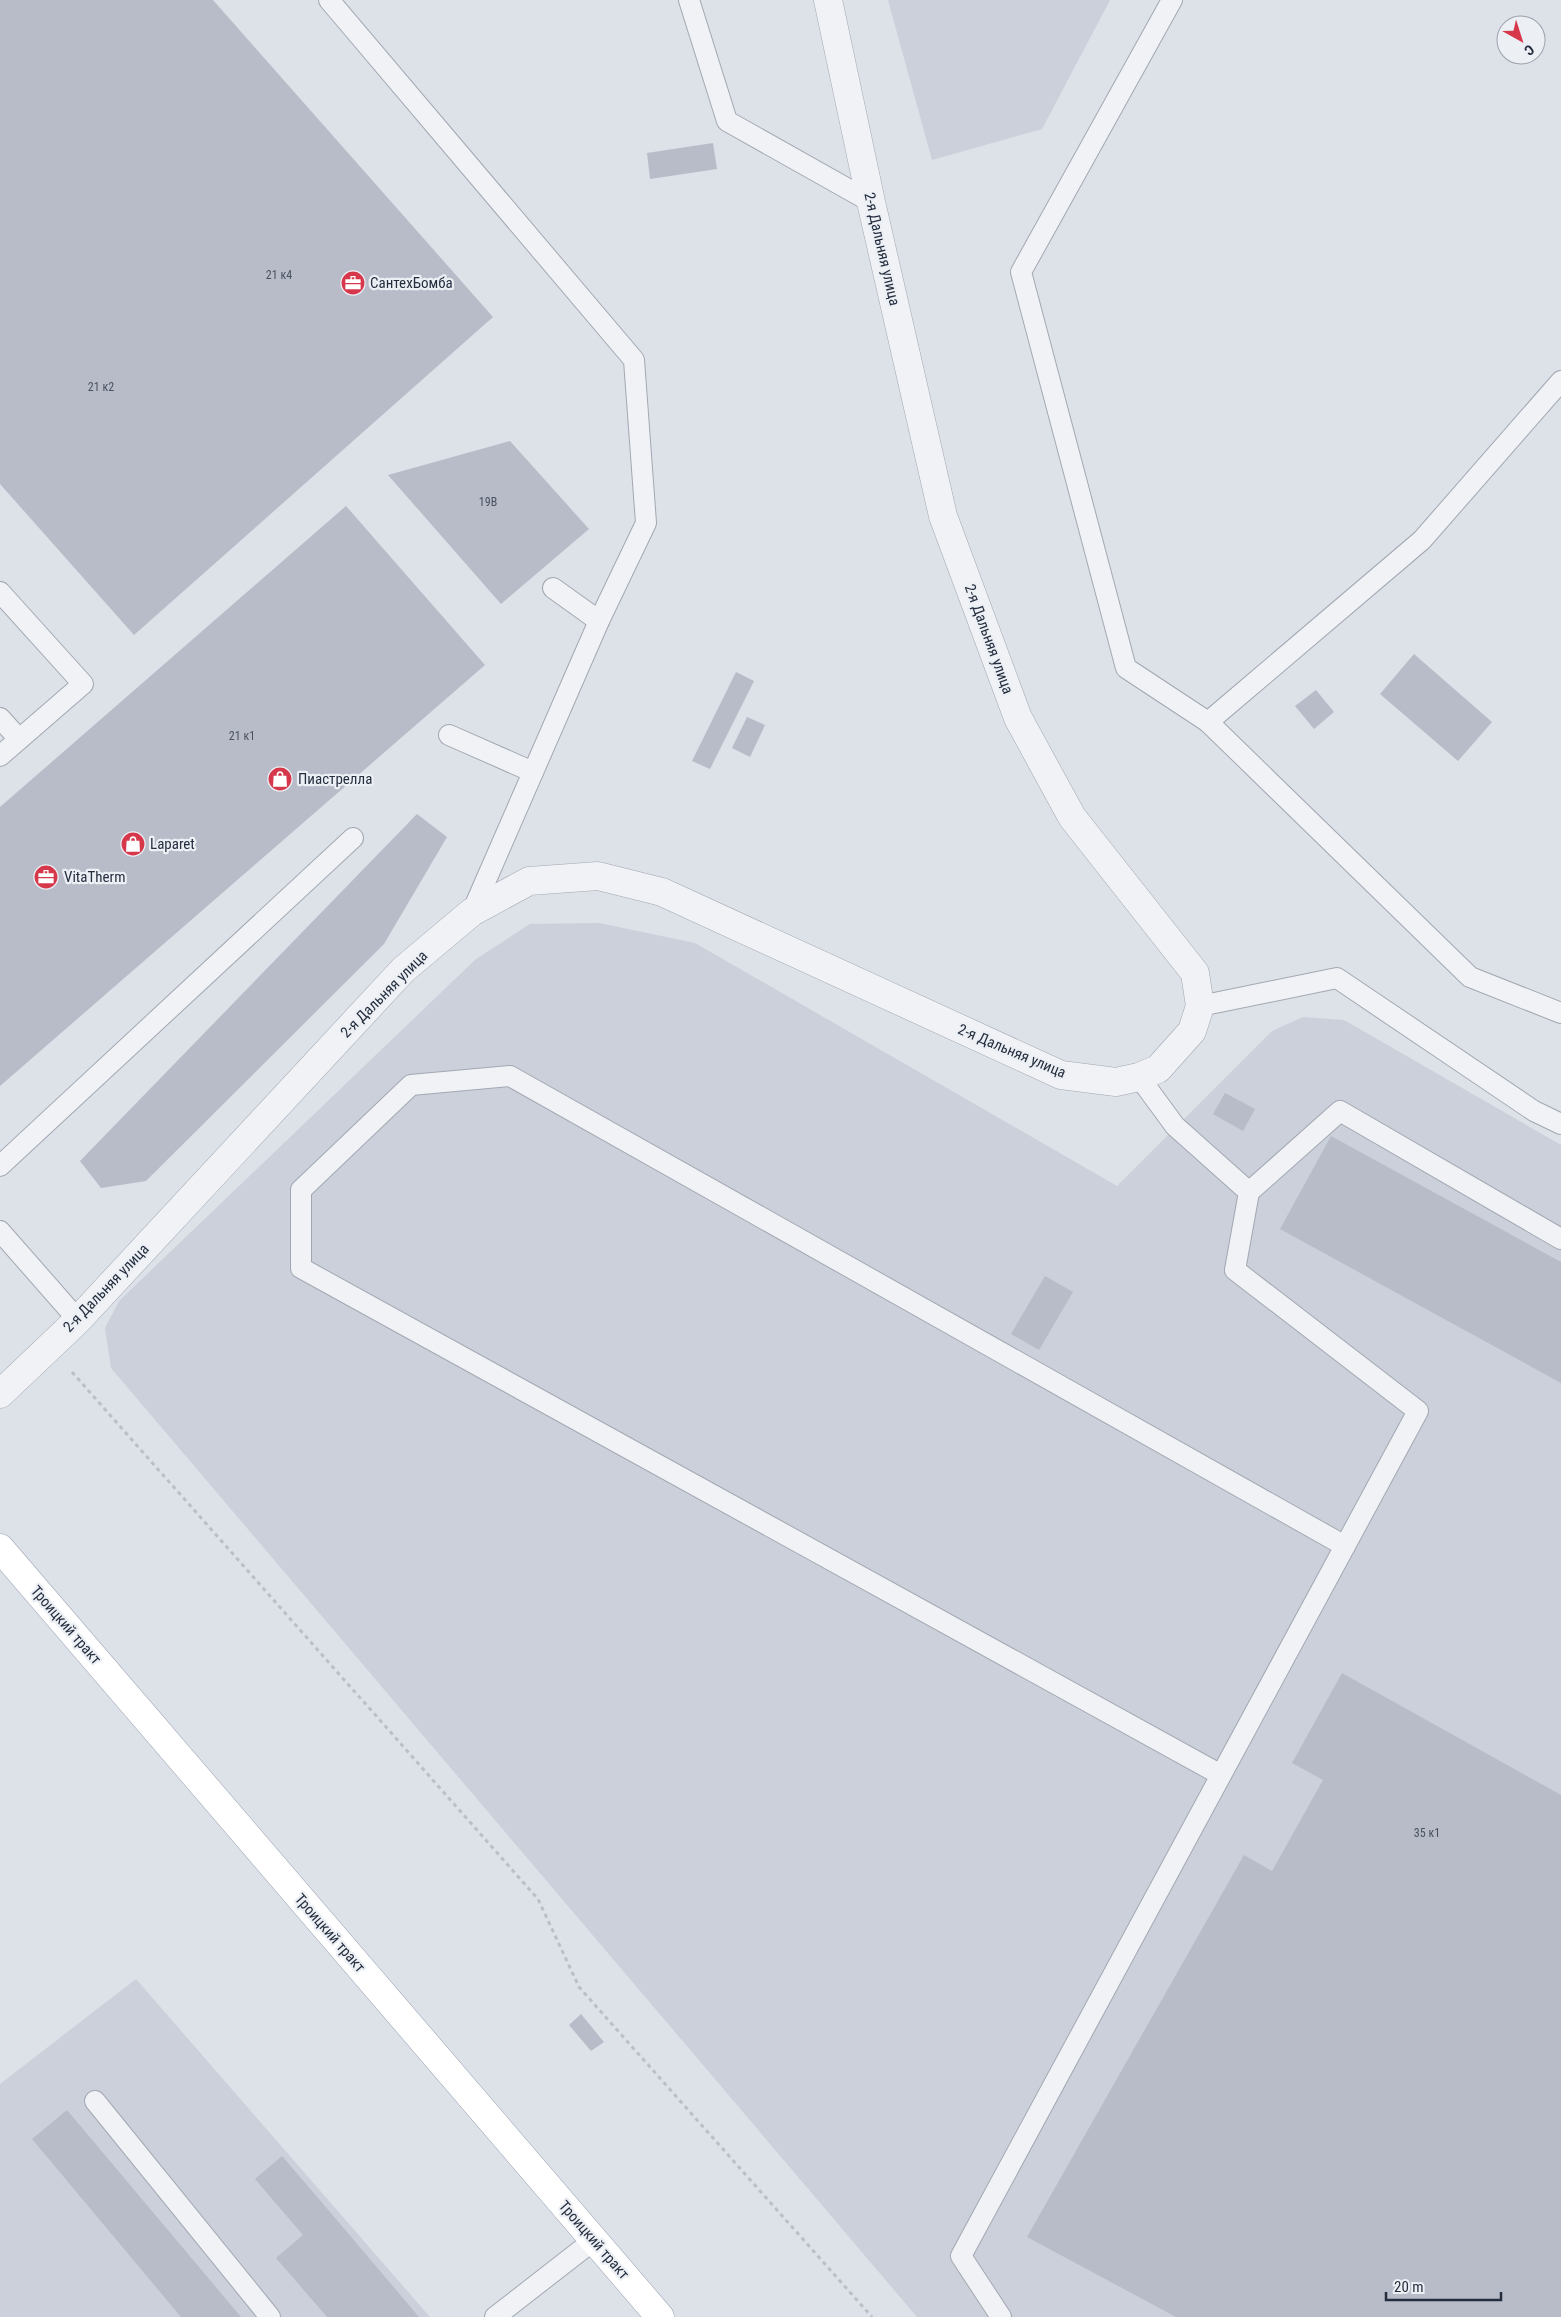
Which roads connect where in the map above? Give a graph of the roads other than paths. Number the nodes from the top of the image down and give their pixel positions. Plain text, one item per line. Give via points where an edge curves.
1 (329, 0) edge
2 (689, 0) edge
3 (828, 0) edge
4 (1172, 0) edge
5 (871, 202) junction
6 (1561, 381) edge
7 (553, 588) dead end
8 (0, 592) edge
9 (599, 621) junction
10 (0, 718) edge
11 (1208, 722) junction
12 (449, 735) dead end
13 (19, 739) junction
14 (0, 756) edge
15 (533, 772) junction
16 (353, 838) dead end
17 (472, 912) junction
18 (1200, 1006) junction
19 (1561, 1013) edge
20 (1139, 1077) junction
21 (1561, 1124) edge
22 (0, 1166) edge
23 (1249, 1192) junction
24 (0, 1232) edge
25 (1561, 1239) edge
26 (78, 1320) junction
27 (0, 1394) edge
28 (1345, 1546) junction
29 (0, 1548) edge
30 (1221, 1775) junction
31 (95, 2101) dead end
32 (594, 2240) junction
33 (270, 2317) edge
34 (495, 2317) edge
35 (660, 2317) edge
36 (1001, 2317) edge

1 - 9 lane via 634,360 646,524
2 - 5 lane via 727,121
3 - 5 street, 2-я Дальняя улица
4 - 11 lane via 1021,272 1126,668
5 - 18 street, 2-я Дальняя улица via 943,516 1018,718 1072,817 1195,973
6 - 11 lane via 1422,540
7 - 9 lane
8 - 13 lane via 83,684
9 - 15 lane
10 - 13 lane
11 - 19 lane via 1470,977
12 - 15 lane
13 - 14 lane
15 - 17 lane
16 - 22 lane
17 - 20 street, 2-я Дальняя улица via 529,881 598,876 662,892 1061,1075 1116,1082
17 - 26 street, 2-я Дальняя улица via 403,970
18 - 20 street, 2-я Дальняя улица via 1192,1031 1158,1068
18 - 21 lane via 1337,978 1534,1111
20 - 23 lane via 1175,1126
23 - 25 lane via 1340,1111
23 - 28 lane via 1235,1270 1418,1411
24 - 26 lane
26 - 27 street, 2-я Дальняя улица
28 - 30 lane
28 - 30 lane via 510,1076 411,1085 302,1190 301,1268
29 - 32 main road, Троицкий тракт
30 - 36 lane via 961,2256
31 - 33 lane
32 - 34 lane
32 - 35 main road, Троицкий тракт

